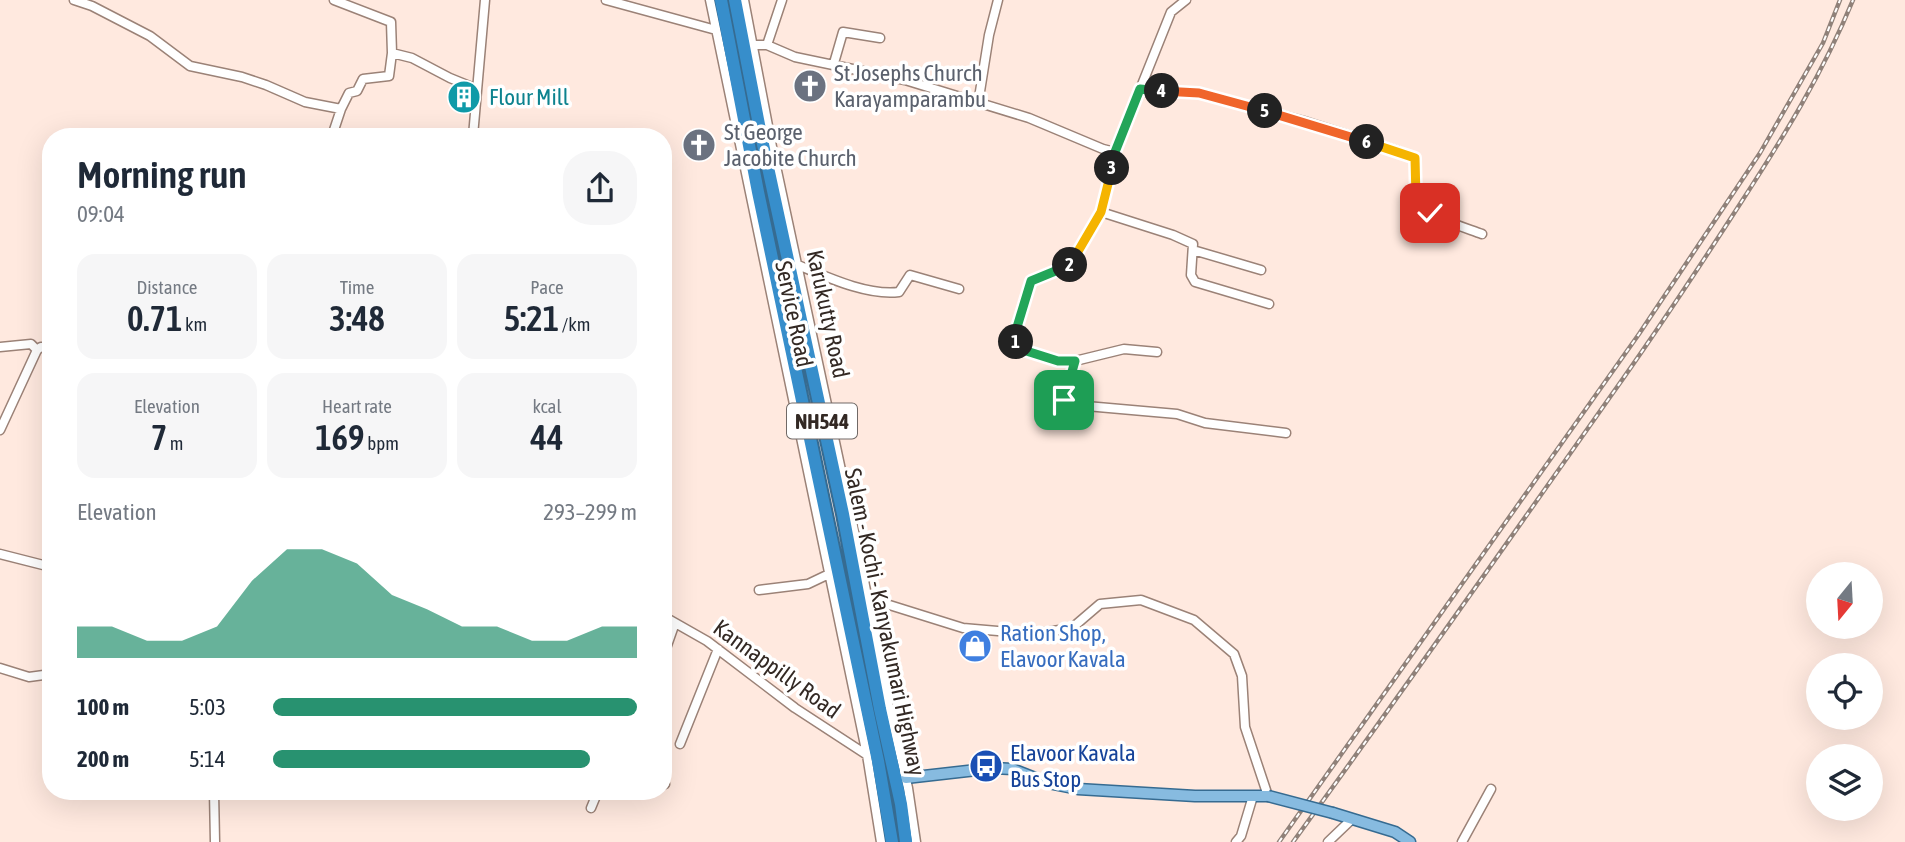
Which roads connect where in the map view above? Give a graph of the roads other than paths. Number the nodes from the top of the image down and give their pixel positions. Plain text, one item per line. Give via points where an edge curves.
1 (74, 0) edge
2 (334, 0) edge
3 (485, 0) edge
4 (606, 0) edge
5 (709, 0) edge
6 (721, 0) edge
7 (735, 0) edge
8 (744, 0) edge
9 (782, 0) edge
10 (998, 0) edge
11 (1186, 0) edge
12 (716, 30) junction
13 (880, 38) dead end
14 (753, 45) junction
15 (767, 45) junction
16 (393, 53) junction
17 (834, 63) junction
18 (477, 89) junction
19 (1140, 89) junction
20 (978, 104) junction
21 (341, 109) junction
22 (335, 128) edge
23 (474, 128) edge
24 (1115, 152) junction
25 (1101, 212) junction
26 (1482, 234) dead end
27 (1193, 250) junction
28 (798, 265) junction
29 (1261, 270) dead end
30 (959, 289) dead end
31 (1269, 304) dead end
32 (0, 347) edge
33 (42, 347) edge
34 (37, 350) junction
35 (1157, 352) dead end
36 (1075, 361) junction
37 (0, 430) edge
38 (1286, 433) dead end
39 (0, 554) edge
40 (42, 565) edge
41 (829, 574) junction
42 (759, 590) dead end
43 (867, 597) junction
44 (672, 621) edge
45 (675, 623) junction
46 (672, 632) edge
47 (718, 649) junction
48 (0, 668) edge
49 (42, 675) edge
50 (680, 744) dead end
51 (872, 758) junction
52 (900, 778) junction
53 (1491, 789) dead end
54 (1254, 796) junction
55 (1268, 796) junction
56 (214, 800) edge
57 (594, 800) edge
58 (591, 808) dead end
59 (1352, 819) junction
60 (215, 842) edge
61 (881, 842) edge
62 (892, 842) edge
63 (906, 842) edge
64 (916, 842) edge
65 (1236, 842) edge
66 (1328, 842) edge
67 (1410, 842) edge
68 (1462, 842) edge

1 - 21 street via 150,36 190,66 242,77 305,102
2 - 16 street via 391,22
3 - 18 street
4 - 12 street
5 - 12 street, Service Road
6 - 51 highway, Salem - Kochi - Kanyakumari Highway / NH544
7 - 52 highway, Salem - Kochi - Kanyakumari Highway / NH544
8 - 14 street, Karukutty Road
9 - 15 street
10 - 20 street
11 - 19 street via 1171,12
12 - 41 street, Service Road
13 - 17 street via 843,32
14 - 15 street
14 - 28 street, Karukutty Road
15 - 17 street via 795,57
16 - 18 street
16 - 21 street via 389,76 363,79
17 - 20 street via 905,79
18 - 23 street
19 - 24 street
19 - 26 street via 1199,93 1415,158 1416,198 1421,205
20 - 24 street via 1029,118
21 - 22 street
24 - 25 street
25 - 27 street via 1172,235 1193,244
25 - 36 street via 1071,264 1031,281 1014,337 1020,349 1058,361
27 - 29 street
27 - 31 street via 1191,275 1195,282
28 - 30 street via 833,280 880,291 899,292 910,275
28 - 43 street, Karukutty Road
32 - 34 street via 32,344
33 - 34 street
34 - 37 street
35 - 36 street via 1124,349
36 - 38 street via 1064,400 1075,405 1177,414 1205,423
39 - 40 street
41 - 42 street via 808,584
41 - 51 street, Service Road
43 - 52 street, Karukutty Road
43 - 55 street via 963,628 1034,634 1072,628 1100,604 1141,600 1194,620 1234,653 1242,676 1245,727
44 - 45 street, Kannappilly Road
45 - 46 street
45 - 47 street, Kannappilly Road
47 - 50 street
47 - 51 street, Kannappilly Road via 794,708
48 - 49 street via 29,677
51 - 61 street, Service Road
51 - 62 highway, Salem - Kochi - Kanyakumari Highway / NH544
52 - 54 main road via 994,768 1078,789
52 - 63 highway, Salem - Kochi - Kanyakumari Highway / NH544
52 - 64 street, Karukutty Road
53 - 68 street
54 - 55 main road
54 - 65 street
55 - 59 main road, bridge
56 - 60 street
57 - 58 street
59 - 66 street
59 - 67 main road via 1395,832

